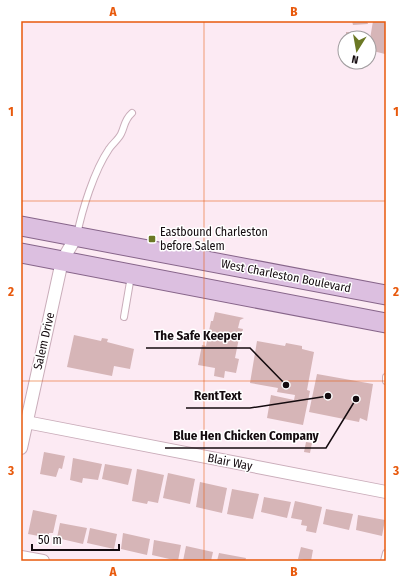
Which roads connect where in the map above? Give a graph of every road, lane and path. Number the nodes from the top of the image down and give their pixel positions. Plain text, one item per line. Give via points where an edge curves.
1 (132, 114) dead end
2 (21, 226) edge
3 (76, 237) junction
4 (21, 253) edge
5 (62, 261) junction
6 (131, 274) junction
7 (386, 295) edge
8 (124, 317) dead end
9 (386, 322) edge
10 (386, 377) edge
11 (386, 381) edge
12 (26, 422) junction
13 (21, 448) edge
14 (386, 492) edge
15 (386, 552) edge
16 (21, 557) edge
17 (43, 561) edge
18 (384, 561) edge

1 - 3 lane via 125,118 121,134 108,149 81,214
2 - 3 main road, West Charleston Boulevard
3 - 5 street, Salem Drive
3 - 7 main road, West Charleston Boulevard
4 - 5 main road
5 - 6 main road
5 - 12 street, Salem Drive
6 - 8 lane
6 - 9 main road
10 - 11 lane
12 - 13 street, Salem Drive
12 - 14 street, Blair Way
15 - 18 lane
16 - 17 street

